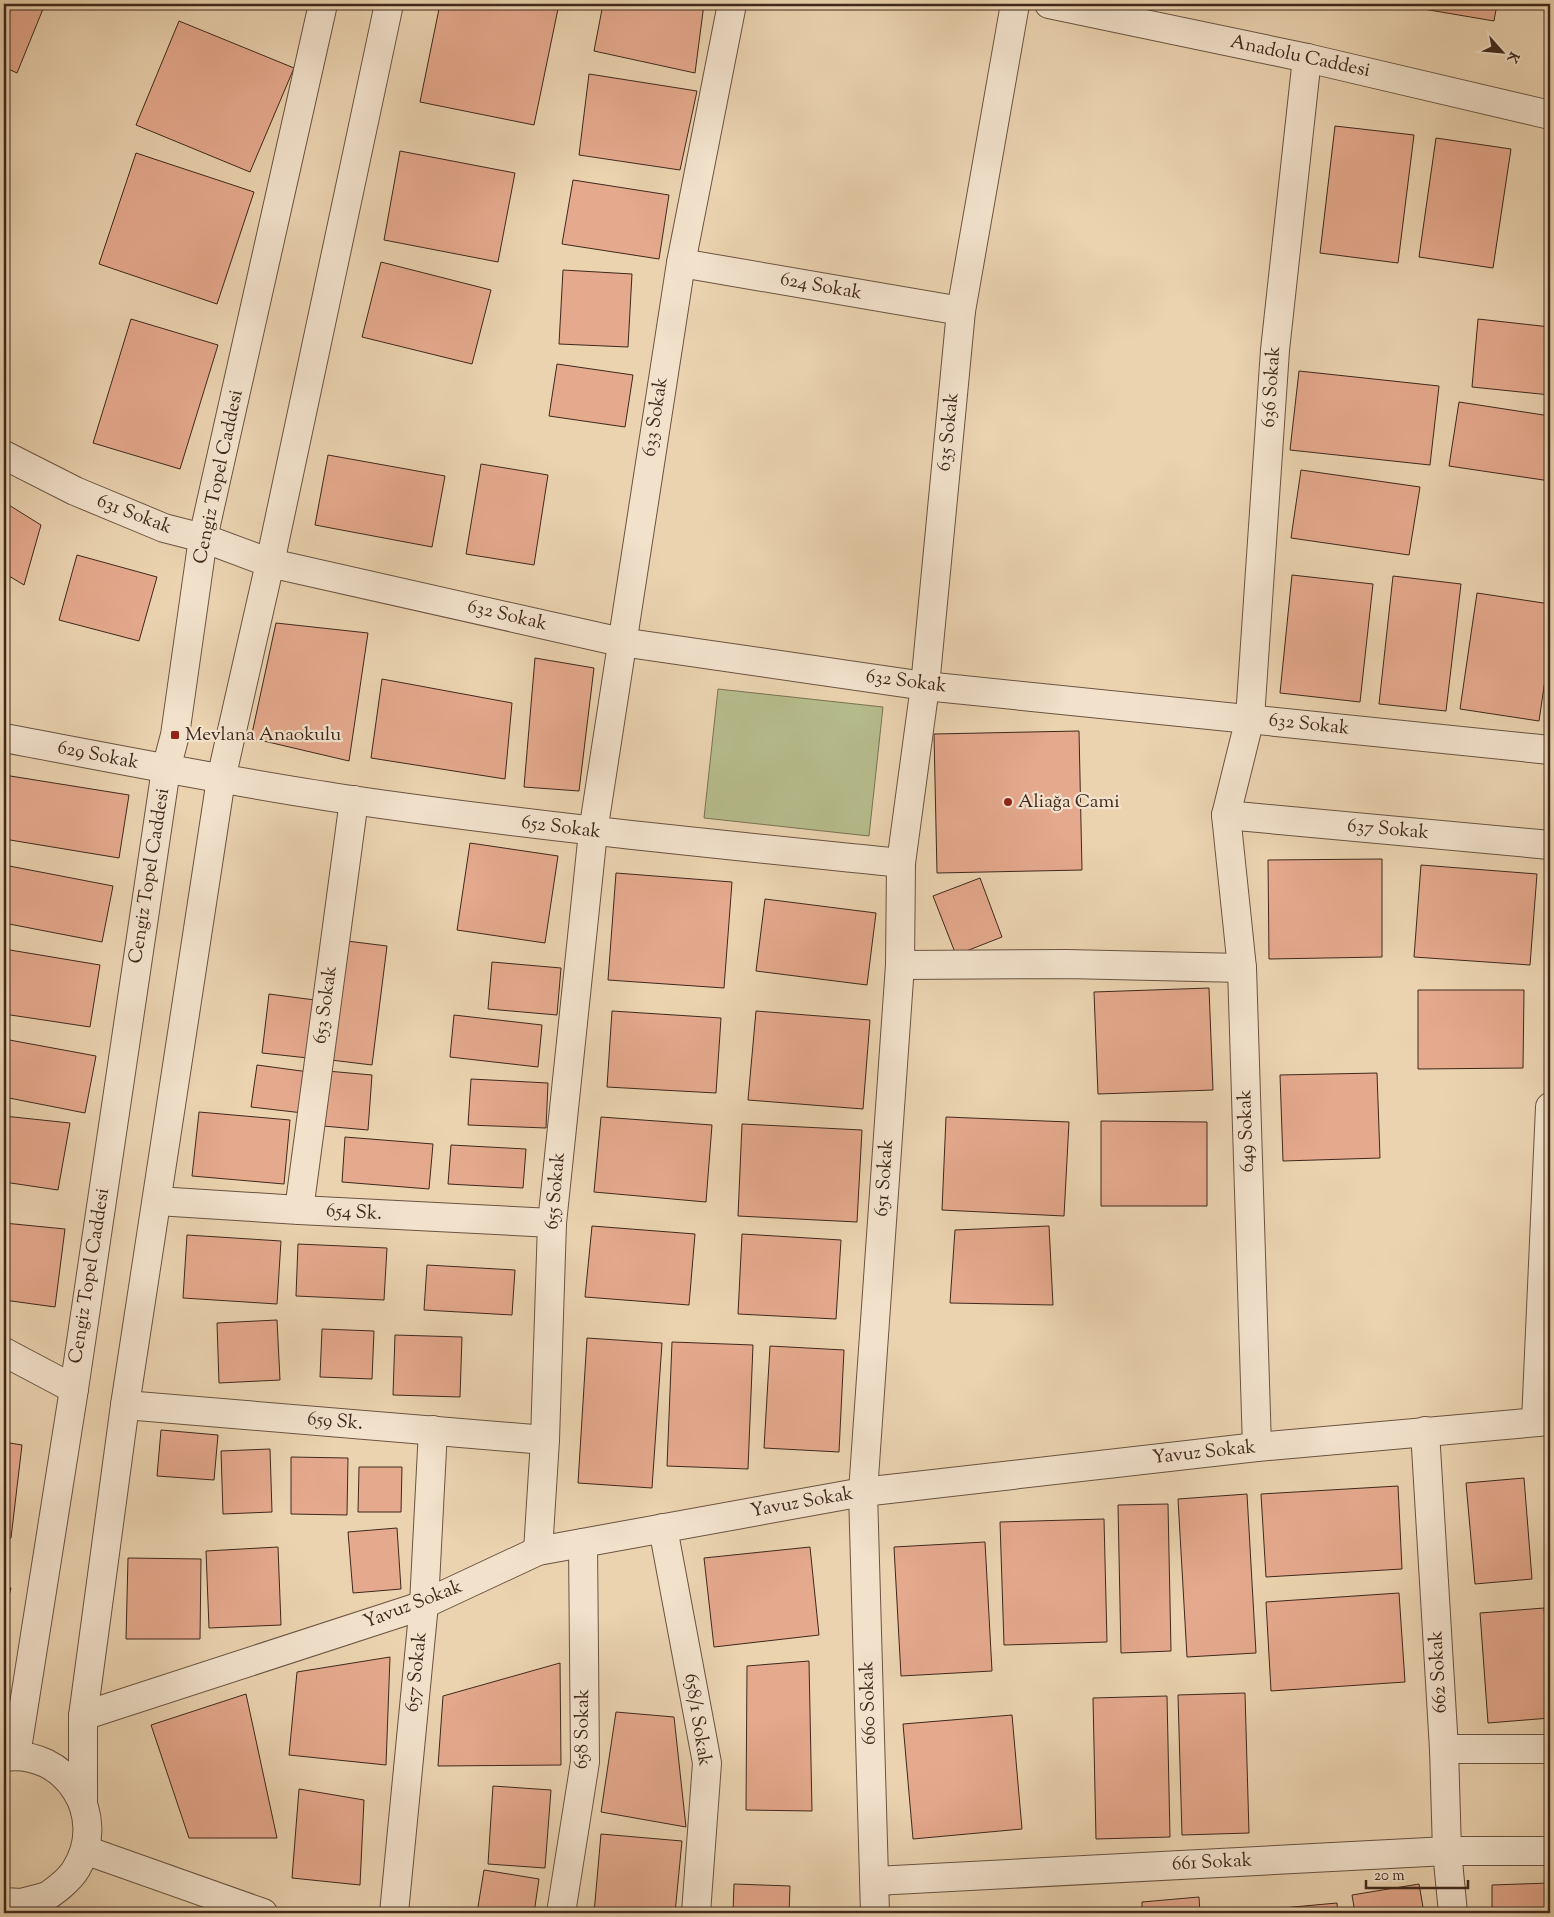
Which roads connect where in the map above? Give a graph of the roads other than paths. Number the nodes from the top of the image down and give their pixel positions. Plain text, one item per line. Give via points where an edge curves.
1 (323, 4) edge
2 (389, 4) edge
3 (732, 4) edge
4 (1015, 4) edge
5 (1053, 4) edge
6 (1307, 58) junction
7 (1550, 115) edge
8 (680, 263) junction
9 (961, 311) junction
10 (4, 455) edge
11 (204, 538) junction
12 (270, 563) junction
13 (621, 642) junction
14 (924, 686) junction
15 (1250, 718) junction
16 (4, 738) edge
17 (1550, 750) edge
18 (166, 769) junction
19 (221, 779) junction
20 (354, 800) junction
21 (1226, 815) junction
22 (593, 832) junction
23 (1550, 845) edge
24 (902, 863) junction
25 (900, 965) junction
26 (1242, 968) junction
27 (1550, 1107) edge
28 (1548, 1172) edge
29 (157, 1202) junction
30 (298, 1210) junction
31 (552, 1223) junction
32 (4, 1352) edge
33 (74, 1389) junction
34 (125, 1405) junction
35 (1543, 1421) edge
36 (433, 1430) junction
37 (1426, 1431) junction
38 (546, 1440) junction
39 (1257, 1447) junction
40 (863, 1492) junction
41 (663, 1528) junction
42 (583, 1543) junction
43 (538, 1551) junction
44 (424, 1604) junction
45 (83, 1716) junction
46 (1444, 1749) junction
47 (1550, 1749) edge
48 (10, 1756) edge
49 (83, 1801) junction
50 (85, 1850) junction
51 (1447, 1851) junction
52 (1550, 1851) edge
53 (874, 1881) junction
54 (23, 1904) edge
55 (262, 1913) edge
56 (394, 1913) edge
57 (562, 1913) edge
58 (696, 1913) edge
59 (875, 1913) edge
60 (1453, 1913) edge

1 - 11 street, Cengiz Topel Caddesi
2 - 12 street
3 - 8 street, 633 Sokak
4 - 9 street, 635 Sokak
5 - 6 street, Anadolu Caddesi
6 - 7 street, Anadolu Caddesi
6 - 15 street, 636 Sokak via 1274,350
8 - 9 street, 624 Sokak
8 - 13 street, 633 Sokak
9 - 14 street, 635 Sokak
10 - 11 street, 631 Sokak via 76,491 164,528
11 - 12 street, 631 Sokak
11 - 18 street, Cengiz Topel Caddesi
12 - 13 street, 632 Sokak
12 - 19 street
13 - 14 street, 632 Sokak
13 - 22 street, 633 Sokak
14 - 15 street, 632 Sokak
14 - 24 street, 635 Sokak
15 - 17 street, 632 Sokak
15 - 21 street, 636 Sokak
16 - 18 street, 629 Sokak
18 - 19 street, 629 Sokak
18 - 33 street, Cengiz Topel Caddesi
19 - 20 street, 652 Sokak
19 - 29 street
20 - 22 street, 652 Sokak
20 - 30 street, 653 Sokak
21 - 23 street, 637 Sokak
21 - 26 street, 649 Sokak
22 - 24 street, 652 Sokak
22 - 31 street, 655 Sokak
24 - 25 street, 651 Sokak
25 - 26 street
25 - 40 street, 651 Sokak
26 - 39 street, 649 Sokak
27 - 28 street
28 - 35 street
29 - 30 street, 654 Sk.
29 - 34 street
30 - 31 street, 654 Sk.
31 - 38 street, 655 Sokak
32 - 33 street
33 - 48 street, Cengiz Topel Caddesi
34 - 36 street, 659 Sk.
34 - 45 street
35 - 37 street, Yavuz Sokak
36 - 38 street, 659 Sk.
36 - 44 street, 657 Sokak
37 - 39 street, Yavuz Sokak
37 - 46 street, 662 Sokak
38 - 43 street, 655 Sokak
39 - 40 street, Yavuz Sokak
40 - 41 street, Yavuz Sokak
40 - 53 street, 660 Sokak
41 - 42 street, Yavuz Sokak
41 - 58 street, 658/1 Sokak via 707,1763
42 - 43 street, Yavuz Sokak
42 - 57 street, 658 Sokak via 585,1762
43 - 44 street, Yavuz Sokak
44 - 45 street, Yavuz Sokak
44 - 56 street, 657 Sokak
45 - 49 street
46 - 47 street
46 - 51 street, 662 Sokak
48 - 49 street, Cengiz Topel Caddesi via 38,1759 57,1768 72,1782
49 - 50 street, Cengiz Topel Caddesi via 88,1825
50 - 54 street, Cengiz Topel Caddesi via 76,1870 62,1886
50 - 55 street
51 - 52 street, 661 Sokak
51 - 53 street, 661 Sokak
51 - 60 street, 662 Sokak
53 - 59 street, 660 Sokak

